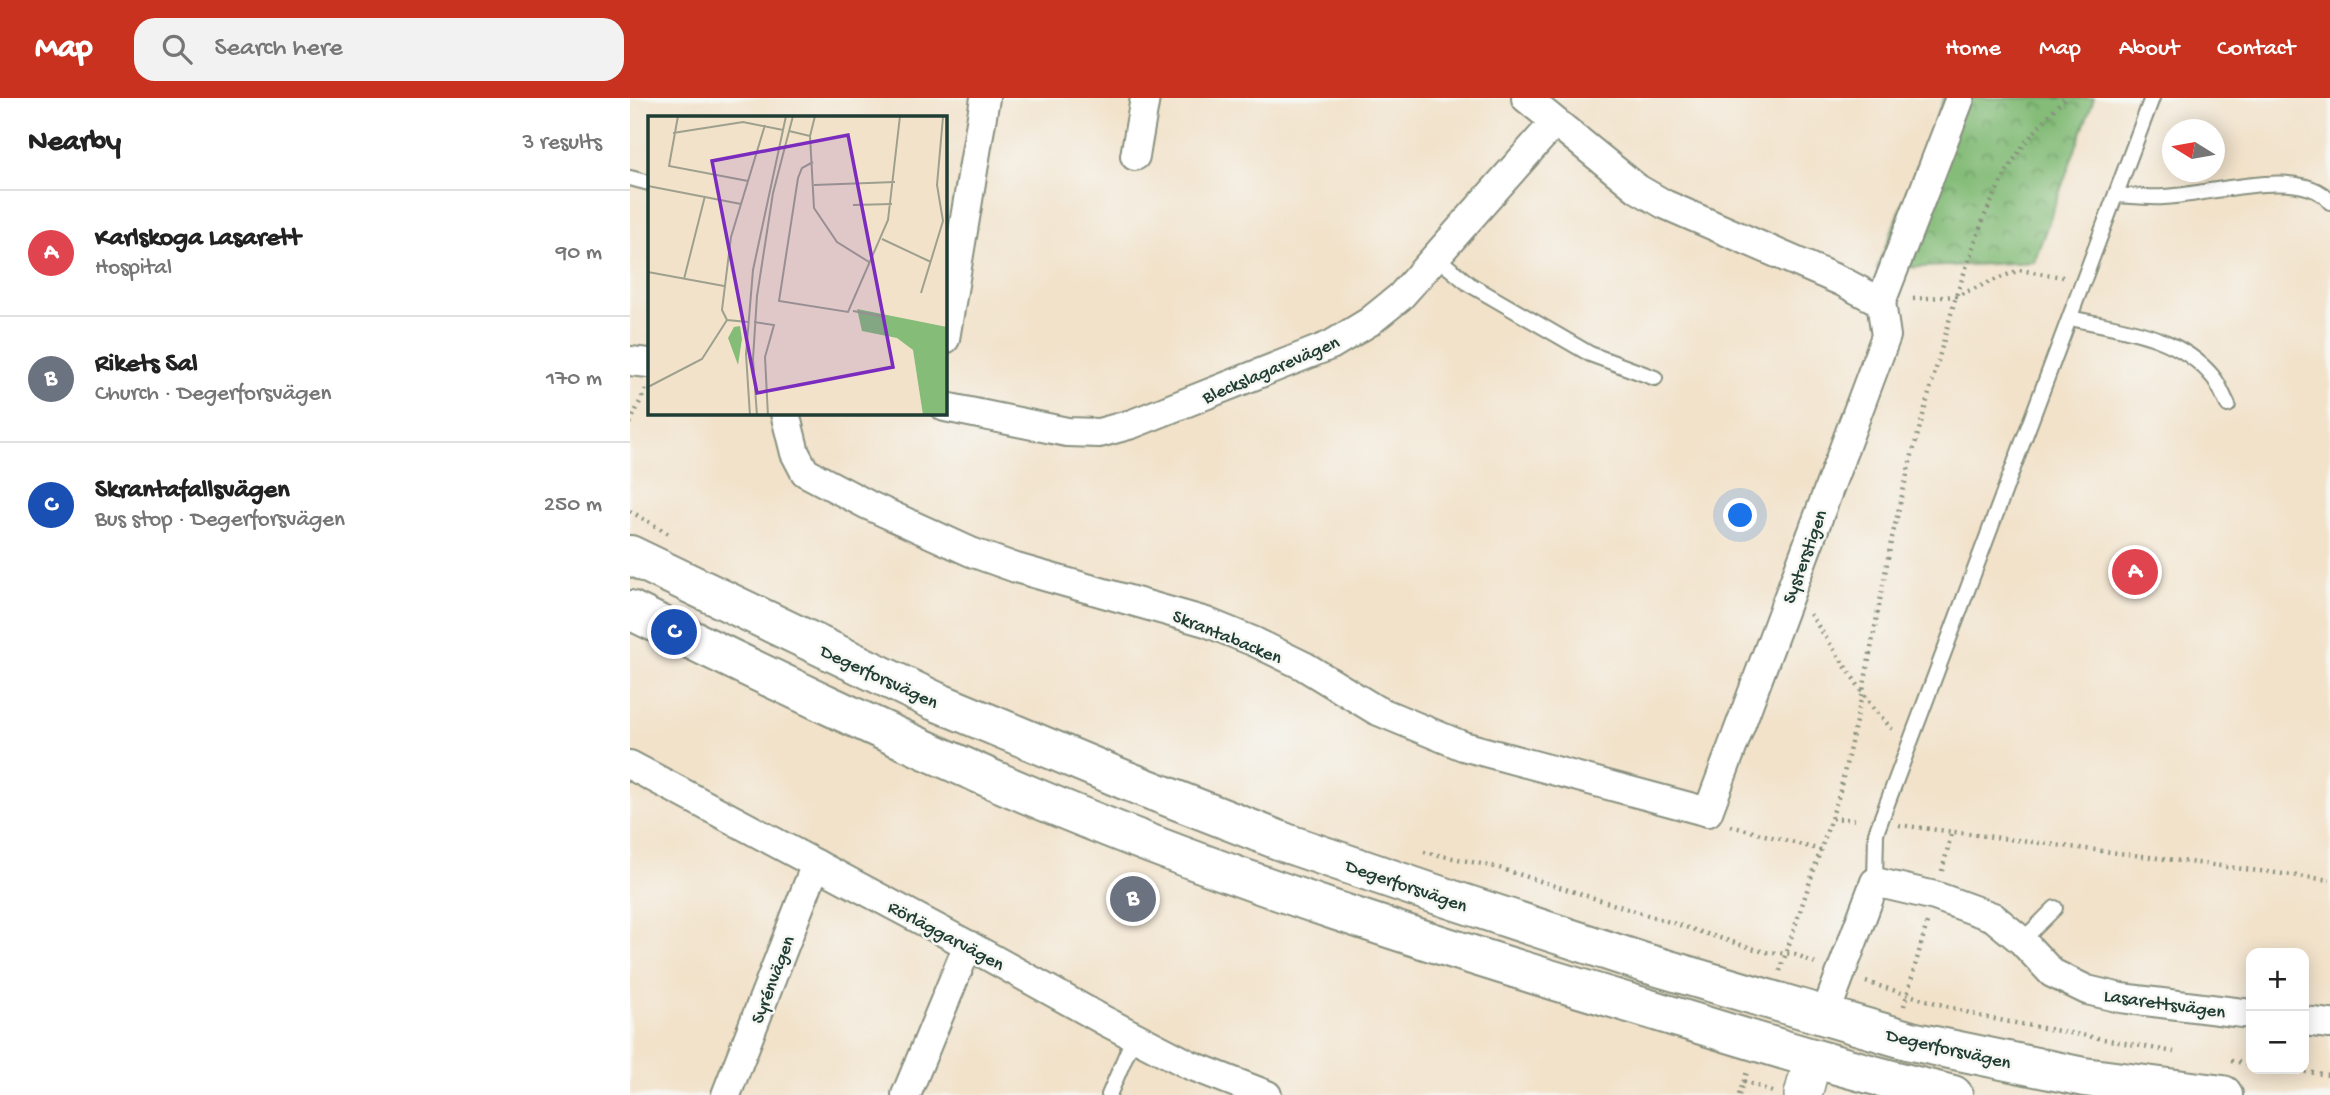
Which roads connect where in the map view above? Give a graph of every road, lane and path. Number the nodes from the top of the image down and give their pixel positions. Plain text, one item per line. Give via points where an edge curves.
1 (985, 98) edge
2 (1145, 98) edge
3 (1526, 98) edge
4 (1959, 98) edge
5 (2064, 98) edge
6 (2152, 98) edge
7 (1554, 124) junction
8 (1135, 156) dead end
9 (630, 178) edge
10 (648, 183) edge
11 (2116, 195) junction
12 (2330, 202) edge
13 (954, 234) edge
14 (1436, 257) junction
15 (2084, 280) junction
16 (1956, 296) junction
17 (1881, 302) junction
18 (947, 316) edge
19 (2070, 318) junction
20 (630, 361) edge
21 (648, 363) edge
22 (1655, 378) dead end
23 (648, 384) edge
24 (2228, 405) dead end
25 (947, 407) edge
26 (786, 415) edge
27 (630, 423) edge
28 (630, 555) edge
29 (1792, 587) junction
30 (630, 610) edge
31 (1863, 691) junction
32 (1910, 747) junction
33 (630, 765) edge
34 (1709, 810) junction
35 (1896, 824) dead end
36 (1415, 850) dead end
37 (1821, 850) junction
38 (816, 864) junction
39 (2330, 880) edge
40 (1875, 882) junction
41 (2055, 908) dead end
42 (2022, 941) junction
43 (968, 945) junction
44 (1786, 954) junction
45 (1841, 974) junction
46 (2246, 1013) edge
47 (1825, 1015) junction
48 (2309, 1022) edge
49 (2330, 1024) edge
50 (1133, 1036) junction
51 (2182, 1054) dead end
52 (1813, 1058) junction
53 (2246, 1066) edge
54 (2309, 1072) edge
55 (2330, 1075) edge
56 (2221, 1077) edge
57 (726, 1095) edge
58 (906, 1095) edge
59 (1109, 1095) edge
60 (1267, 1095) edge
61 (1739, 1095) edge
62 (1782, 1095) edge
63 (1803, 1095) edge
64 (1953, 1095) edge

1 - 13 street
2 - 8 street
3 - 7 street
4 - 17 street, Systerstigen
5 - 16 path via 2005,174
6 - 11 lane
7 - 14 street, Bleckslagarevägen
7 - 17 street via 1664,204
9 - 10 lane
11 - 12 lane via 2164,197 2301,184
11 - 15 lane
13 - 18 street
14 - 22 lane via 1469,284 1590,354
14 - 25 street, Bleckslagarevägen via 1400,297 1331,345 1132,424 1099,433 1066,432
15 - 16 path via 2019,271
15 - 19 lane
16 - 17 path
16 - 31 path via 1897,516
17 - 29 street, Systerstigen via 1886,336
19 - 24 lane via 2147,334 2186,354 2213,377
19 - 32 lane
20 - 21 street
23 - 27 path
26 - 34 street, Skrantabacken via 795,453 806,472 971,552 1206,622 1304,666 1376,710 1463,746
28 - 47 main road, Degerforsvägen via 935,701 1286,843 1644,963
29 - 31 path
29 - 34 street, Systerstigen
30 - 52 main road via 1017,790 1149,843 1331,911
31 - 32 path
31 - 37 path
32 - 40 lane via 1876,833
33 - 38 street, Rörläggarvägen
34 - 37 path via 1731,826
35 - 39 path
36 - 44 path via 1496,867 1764,952
37 - 44 path
38 - 43 street, Rörläggarvägen
38 - 57 street, Syrénvägen
40 - 42 street, Lasarettsvägen via 1935,896 1993,917
40 - 45 street
41 - 42 lane
42 - 46 street, Lasarettsvägen via 2052,973 2087,990
43 - 50 street, Rörläggarvägen
43 - 58 street
44 - 45 path
45 - 47 street
45 - 51 path via 1983,1017
47 - 52 main road
47 - 56 main road, Degerforsvägen via 1911,1041 2084,1077
48 - 49 street
50 - 59 lane
50 - 60 street, Rörläggarvägen via 1190,1065
52 - 63 street
52 - 64 main road
53 - 56 path
54 - 55 path
61 - 62 path via 1744,1081

